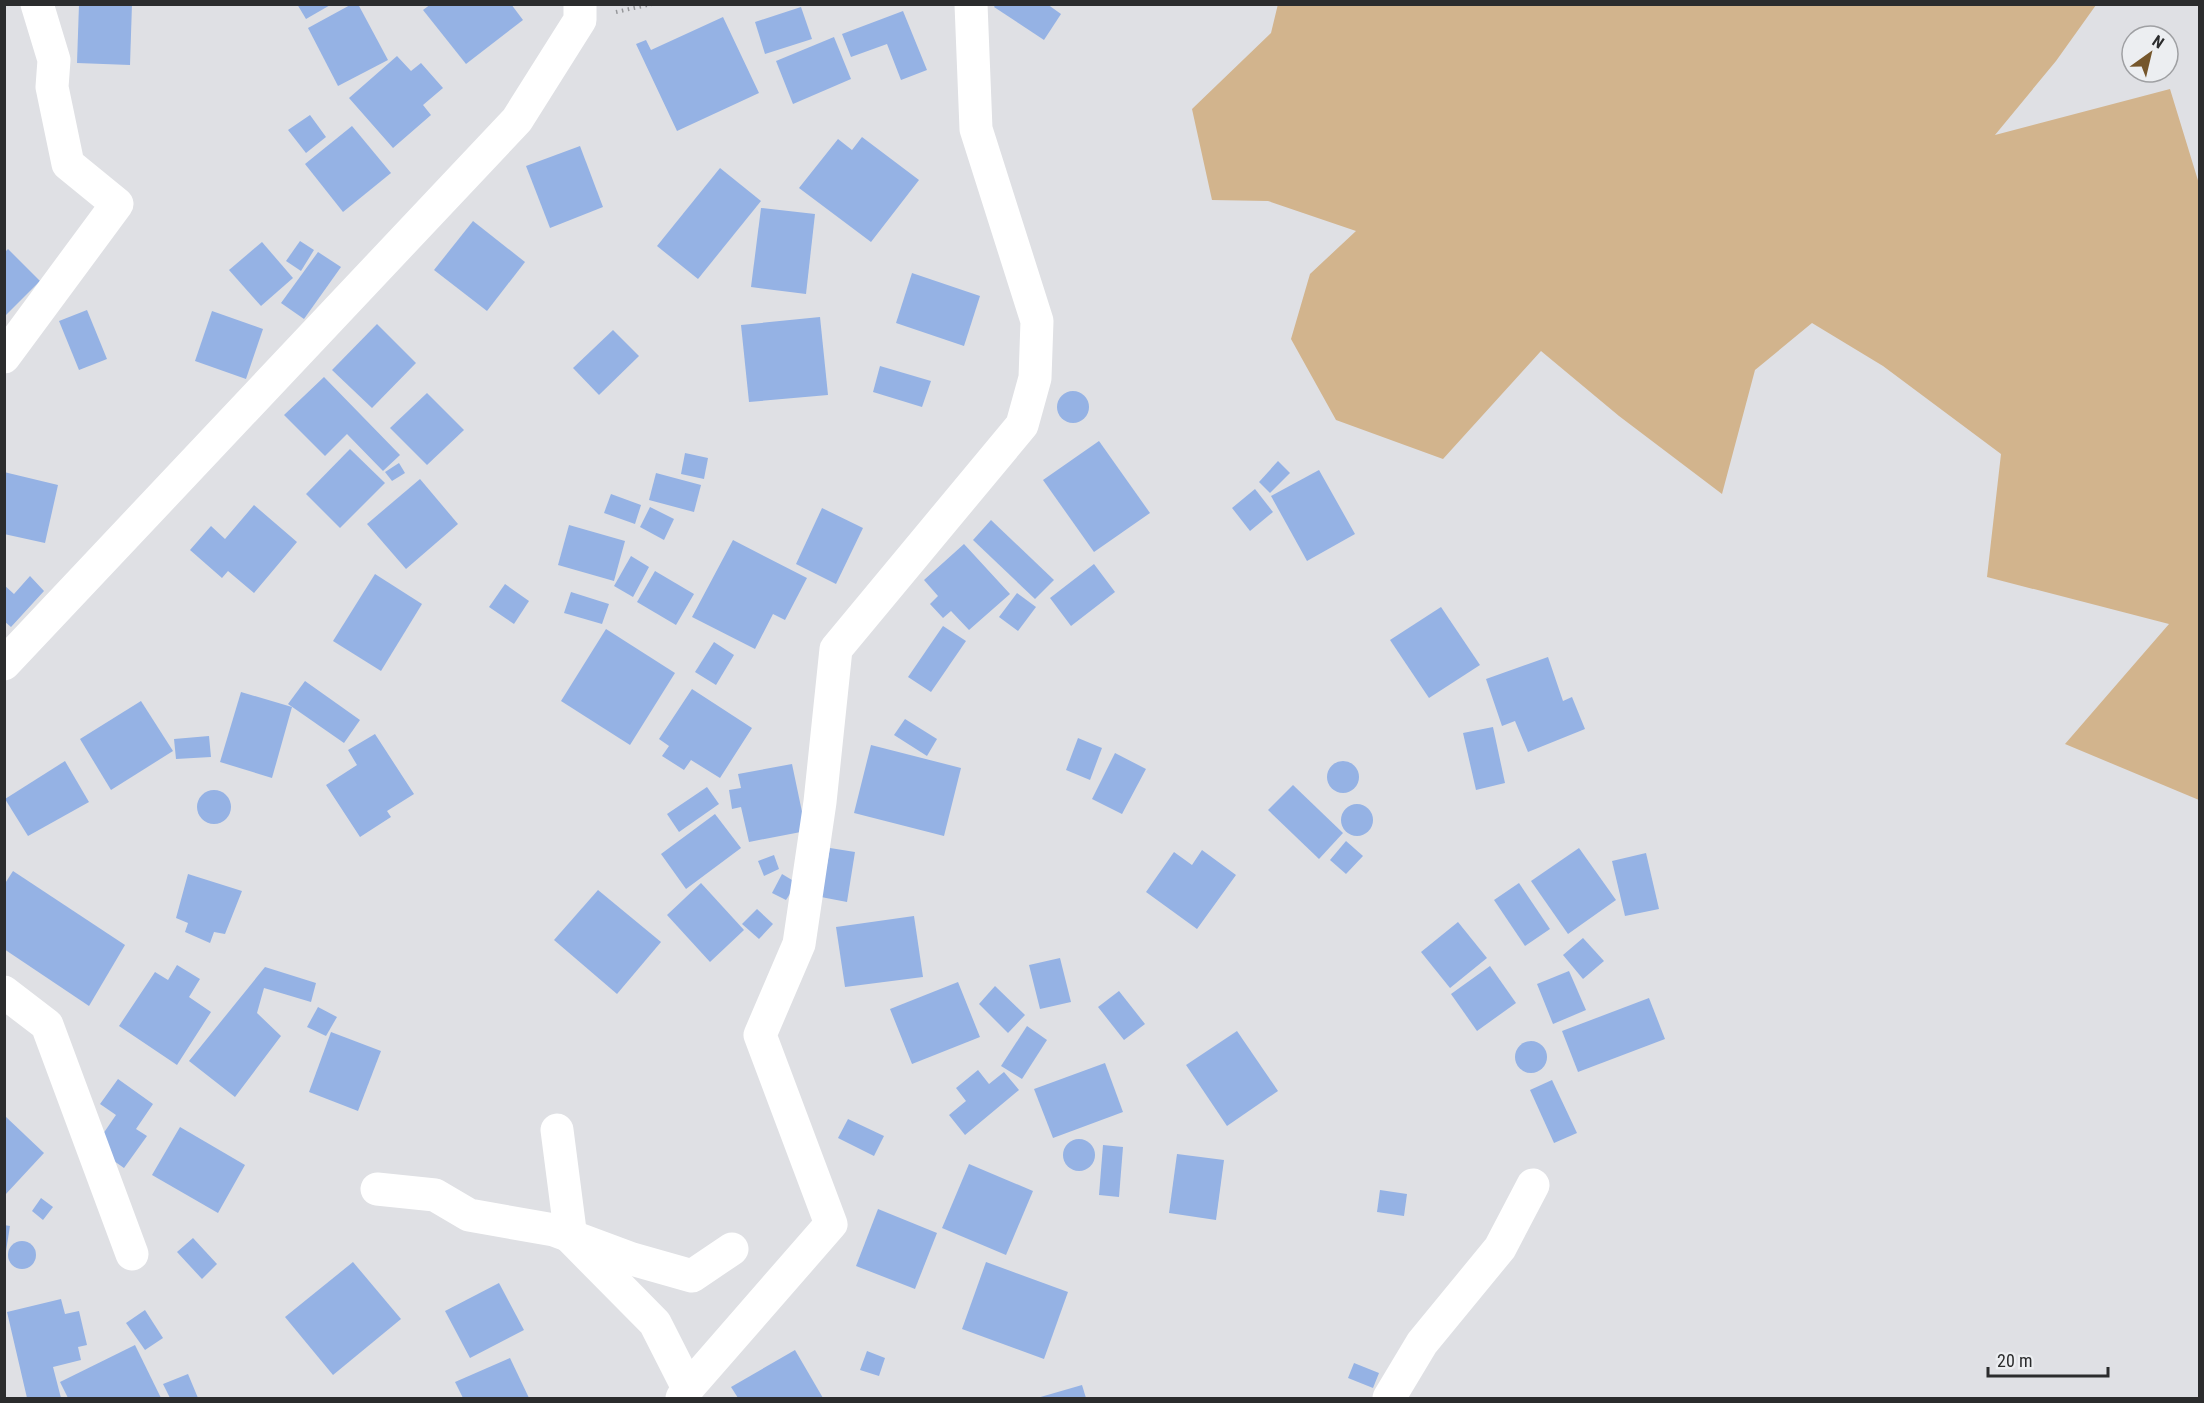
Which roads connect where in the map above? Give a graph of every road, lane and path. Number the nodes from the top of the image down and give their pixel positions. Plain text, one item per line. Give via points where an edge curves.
1 (37, 4) edge
2 (580, 4) edge
3 (971, 4) edge
4 (4, 357) edge
5 (4, 664) edge
6 (4, 992) edge
7 (557, 1130) dead end
8 (1533, 1185) dead end
9 (377, 1189) dead end
10 (571, 1238) junction
11 (732, 1249) dead end
12 (132, 1254) dead end
13 (685, 1393) edge
14 (1389, 1398) edge

1 - 4 street via 54,60 52,87 68,164 117,204
2 - 5 street via 580,20 517,120
3 - 13 street via 976,129 1037,321 1035,378 1022,425 836,649 820,802 799,944 760,1035 831,1224
6 - 12 street via 47,1024
7 - 10 street
8 - 14 street via 1500,1248 1422,1343
9 - 10 street via 435,1195 469,1215 554,1230
10 - 11 street via 692,1276
10 - 13 street via 655,1323

